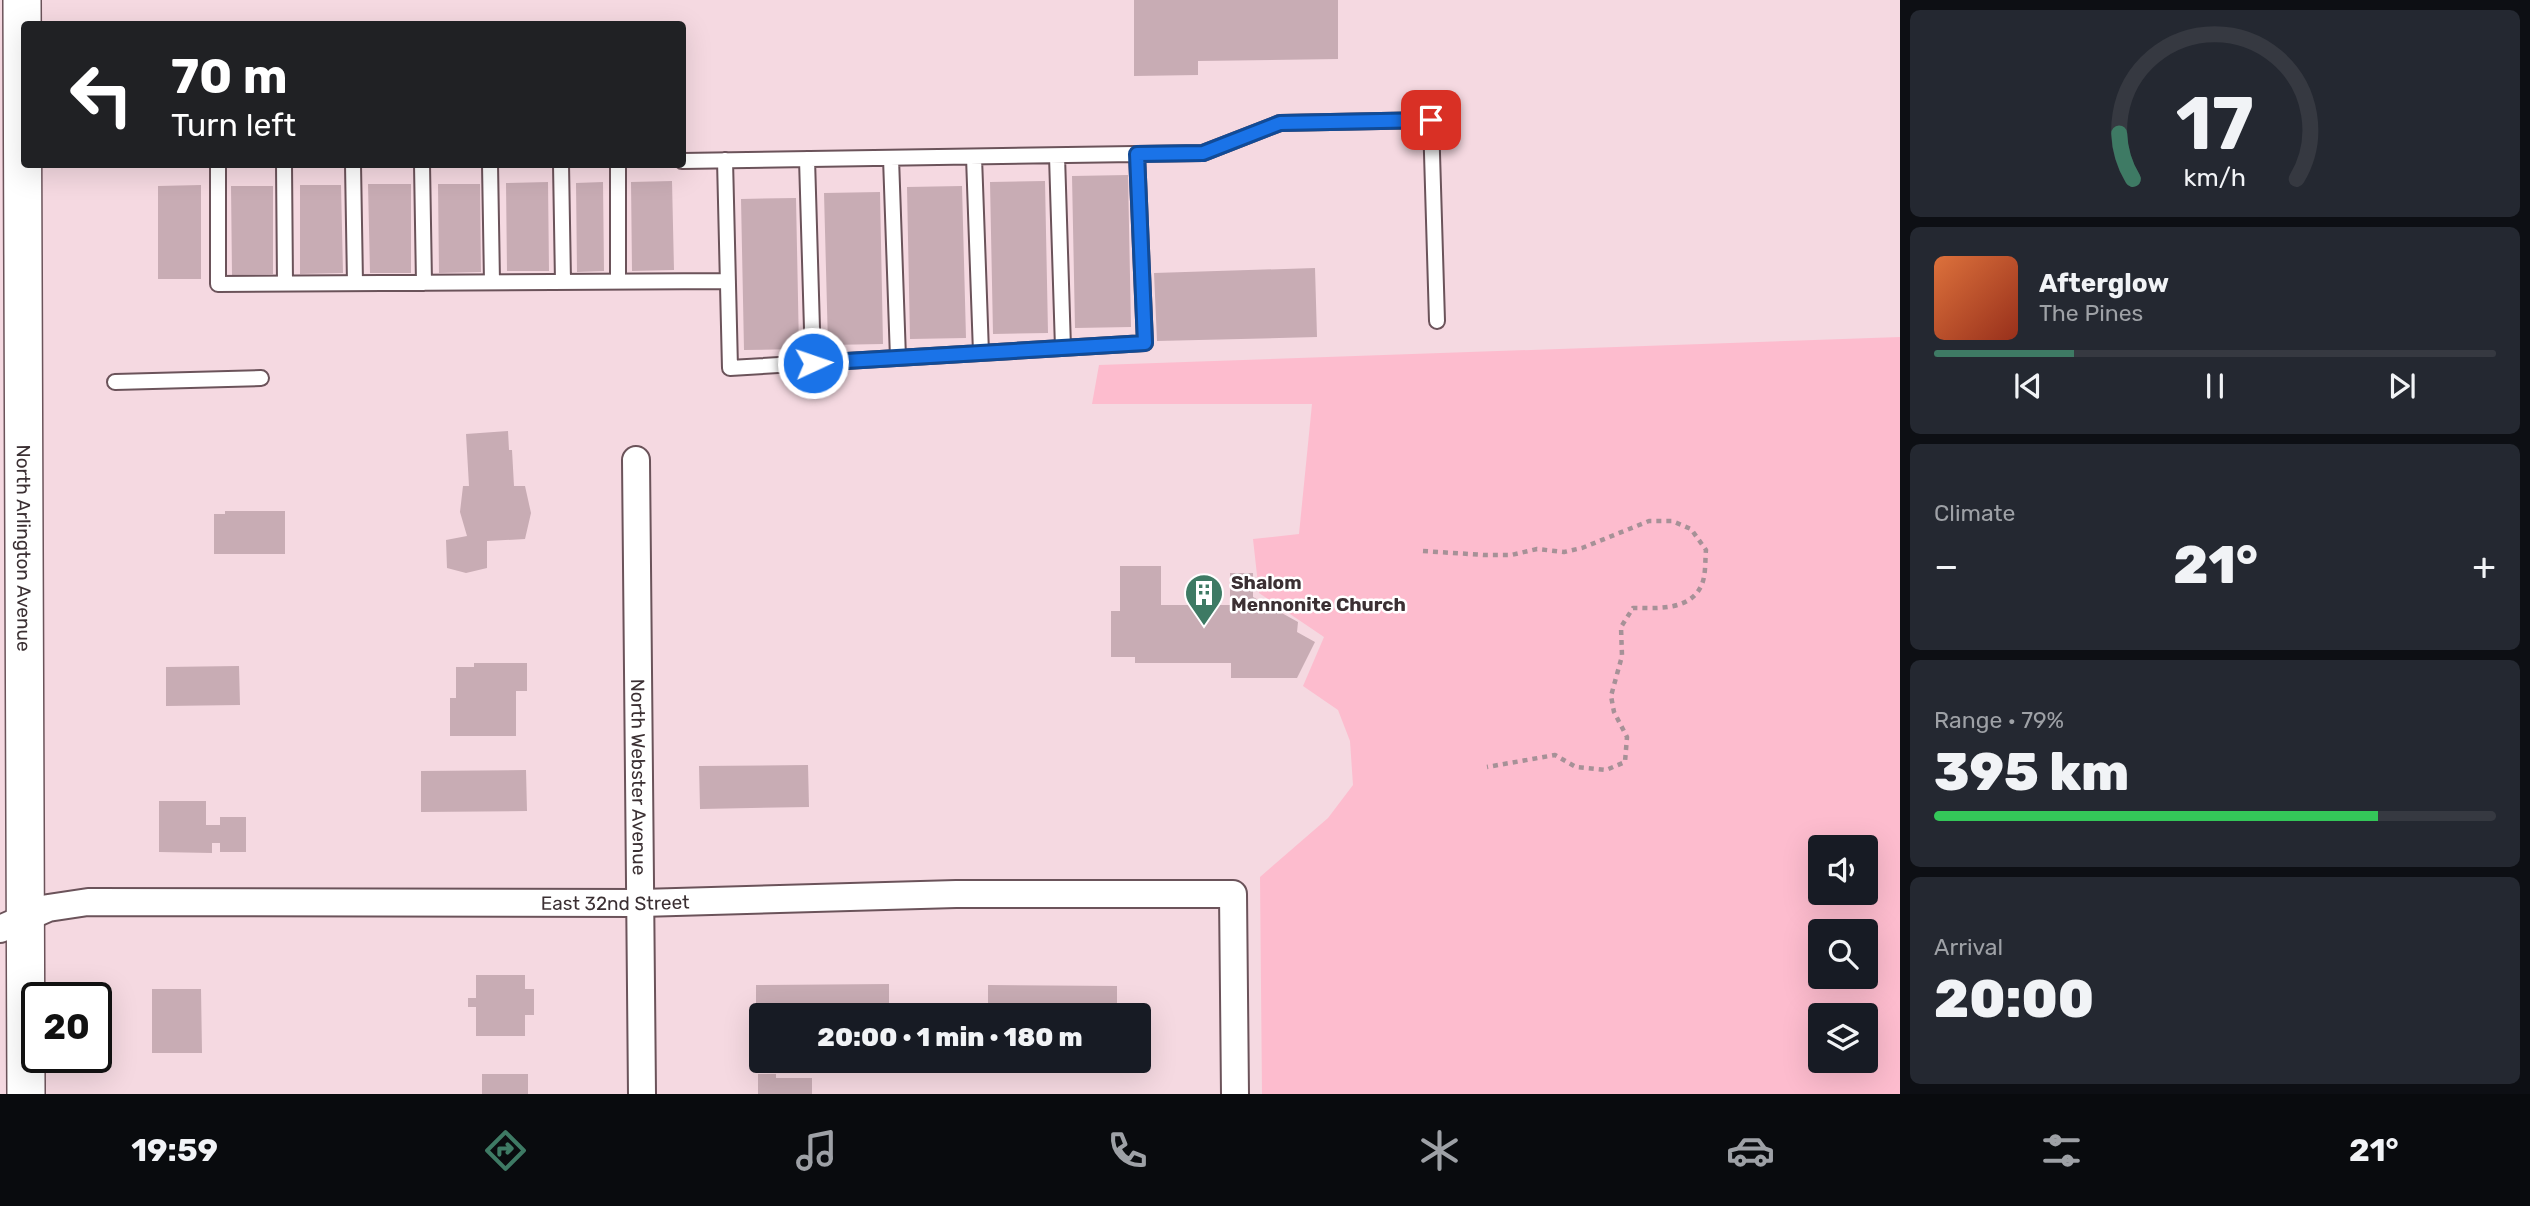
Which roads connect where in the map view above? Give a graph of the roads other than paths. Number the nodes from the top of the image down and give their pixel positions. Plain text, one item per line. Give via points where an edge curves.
1 (22, 0) edge
2 (22, 21) edge
3 (1137, 154) junction
4 (1057, 156) junction
5 (974, 157) junction
6 (891, 158) junction
7 (807, 159) junction
8 (725, 160) junction
9 (686, 161) edge
10 (23, 168) edge
11 (218, 168) edge
12 (284, 168) edge
13 (354, 168) edge
14 (422, 168) edge
15 (490, 168) edge
16 (561, 168) edge
17 (618, 168) edge
18 (618, 281) junction
19 (728, 281) junction
20 (492, 282) junction
21 (563, 282) junction
22 (285, 283) junction
23 (355, 283) junction
24 (424, 283) junction
25 (1437, 321) dead end
26 (1063, 348) junction
27 (981, 353) junction
28 (898, 358) junction
29 (813, 363) junction
30 (261, 378) dead end
31 (115, 382) dead end
32 (636, 460) dead end
33 (641, 904) junction
34 (13, 924) edge
35 (26, 1094) edge
36 (642, 1094) edge
37 (1235, 1094) edge

1 - 2 main road, North Arlington Avenue
3 - 4 lane
3 - 25 lane via 1203,153 1280,123 1431,120
3 - 26 lane via 1145,343
4 - 5 lane
4 - 26 lane
5 - 6 lane
5 - 27 lane
6 - 7 lane
6 - 28 lane
7 - 8 lane
7 - 29 lane
8 - 9 lane
8 - 19 lane
10 - 34 main road, North Arlington Avenue
11 - 22 lane via 218,284
12 - 22 lane
13 - 23 lane
14 - 24 lane
15 - 20 lane
16 - 21 lane
17 - 18 lane
18 - 19 lane
18 - 21 lane
19 - 29 lane via 730,368
20 - 21 lane
20 - 24 lane
22 - 23 lane
23 - 24 lane
26 - 27 lane
27 - 28 lane
28 - 29 lane
30 - 31 lane
32 - 33 street, North Webster Avenue
33 - 34 street, East 32nd Street via 89,902 56,906
33 - 36 street, North Webster Avenue
33 - 37 street, East 32nd Street via 956,894 1233,894
34 - 35 main road, North Arlington Avenue

